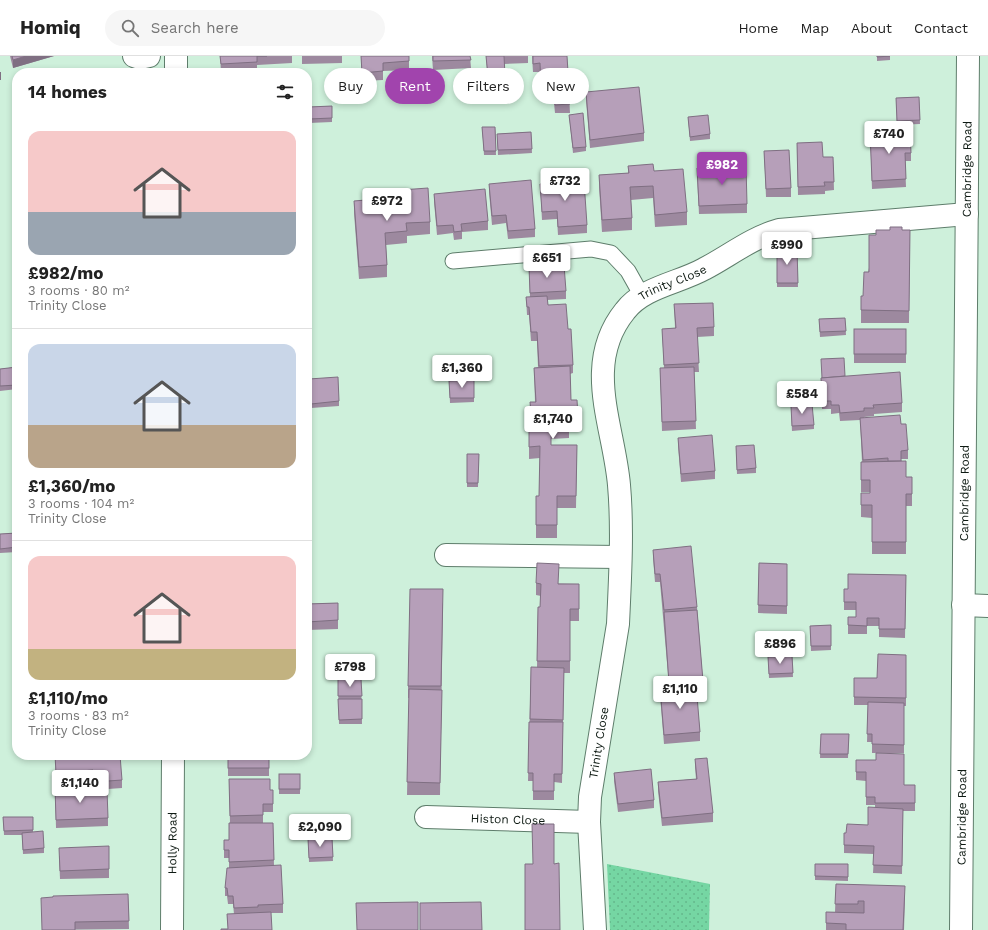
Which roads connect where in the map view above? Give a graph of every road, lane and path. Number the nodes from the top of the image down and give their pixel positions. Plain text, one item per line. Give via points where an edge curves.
1 (134, 56) edge
2 (149, 56) edge
3 (176, 56) edge
4 (968, 56) edge
5 (176, 68) edge
6 (967, 214) junction
7 (453, 261) dead end
8 (642, 296) junction
9 (446, 555) dead end
10 (620, 557) junction
11 (962, 605) junction
12 (988, 606) edge
13 (173, 760) edge
14 (426, 817) dead end
15 (589, 822) junction
16 (172, 930) edge
17 (595, 930) edge
18 (961, 930) edge

1 - 2 street
3 - 5 street
4 - 6 street, Cambridge Road
6 - 8 street, Trinity Close via 778,230 760,236 685,279
6 - 11 street, Cambridge Road
7 - 8 lane via 591,249 611,253 628,271
8 - 10 street, Trinity Close via 625,309 609,337 603,367 603,393 619,485
9 - 10 street
10 - 15 street, Trinity Close via 618,624 592,779
11 - 12 street
11 - 18 street, Cambridge Road
13 - 16 street, Holly Road
14 - 15 street, Histon Close
15 - 17 street, Trinity Close

